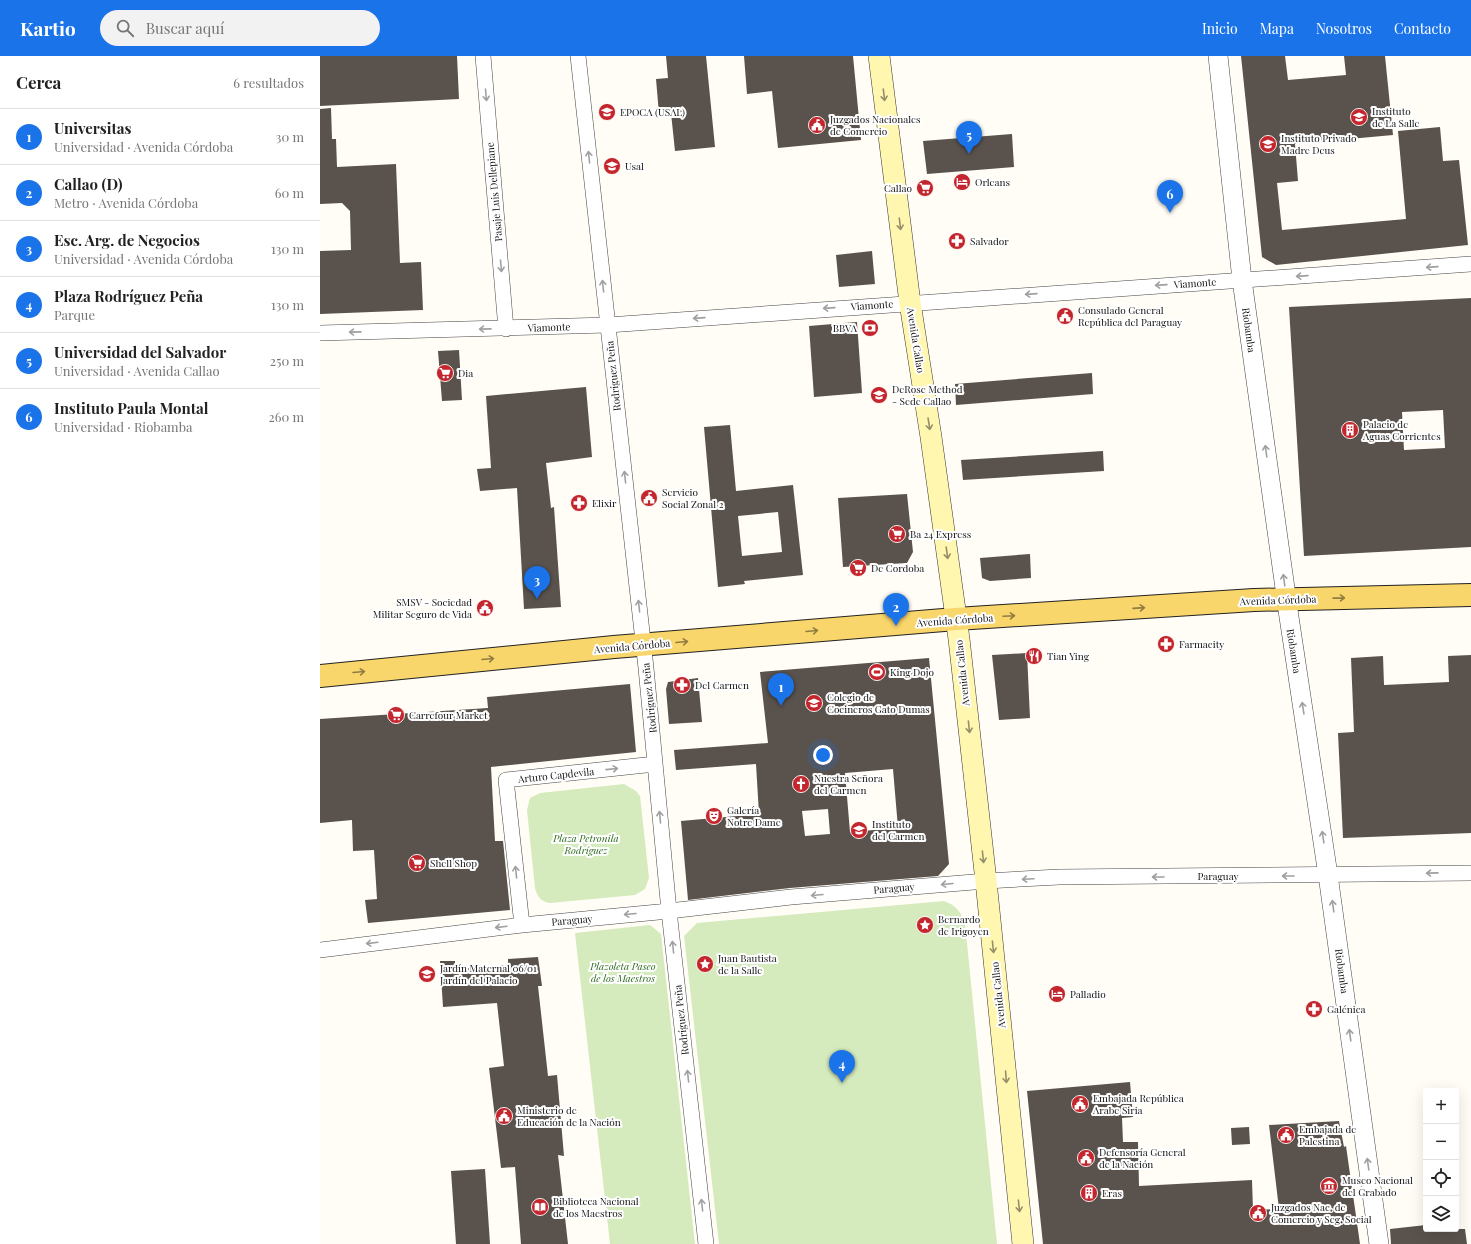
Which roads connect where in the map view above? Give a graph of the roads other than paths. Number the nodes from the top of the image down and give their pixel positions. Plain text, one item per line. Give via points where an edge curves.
1 (483, 56) edge
2 (578, 56) edge
3 (880, 56) edge
4 (1218, 56) edge
5 (1471, 264) edge
6 (1242, 280) junction
7 (910, 302) junction
8 (608, 325) junction
9 (506, 329) junction
10 (320, 333) edge
11 (1471, 595) edge
12 (1286, 600) junction
13 (956, 619) junction
14 (643, 645) junction
15 (320, 675) edge
16 (655, 764) junction
17 (1471, 873) edge
18 (1328, 876) junction
19 (986, 881) junction
20 (669, 911) junction
21 (522, 925) junction
22 (320, 950) edge
23 (706, 1244) edge
24 (1023, 1244) edge
25 (1379, 1244) edge

1 -> 9 street, Pasaje Luis Dellepiane
8 -> 2 street, Rodríguez Peña
3 -> 7 main road, Avenida Callao
4 - 6 street, Riobamba
5 -> 6 street, Viamonte
6 -> 7 street, Viamonte
12 -> 6 street, Riobamba
7 -> 8 street, Viamonte
7 -> 13 main road, Avenida Callao
8 - 9 street, Viamonte
14 -> 8 street, Rodríguez Peña
9 -> 10 street, Viamonte
12 -> 11 main road, Avenida Córdoba
13 -> 12 main road, Avenida Córdoba
18 -> 12 street, Riobamba
14 -> 13 main road, Avenida Córdoba
13 -> 19 main road, Avenida Callao
15 -> 14 main road, Avenida Córdoba
14 - 16 street, Rodríguez Peña
20 -> 16 street, Rodríguez Peña
21 -> 16 street, Arturo Capdevila via 506,780
17 -> 18 street, Paraguay
18 -> 19 street, Paraguay via 1059,877
25 -> 18 street, Riobamba
19 -> 20 street, Paraguay via 791,897
19 -> 24 main road, Avenida Callao
20 -> 21 street, Paraguay
23 -> 20 street, Rodríguez Peña
21 -> 22 street, Paraguay

